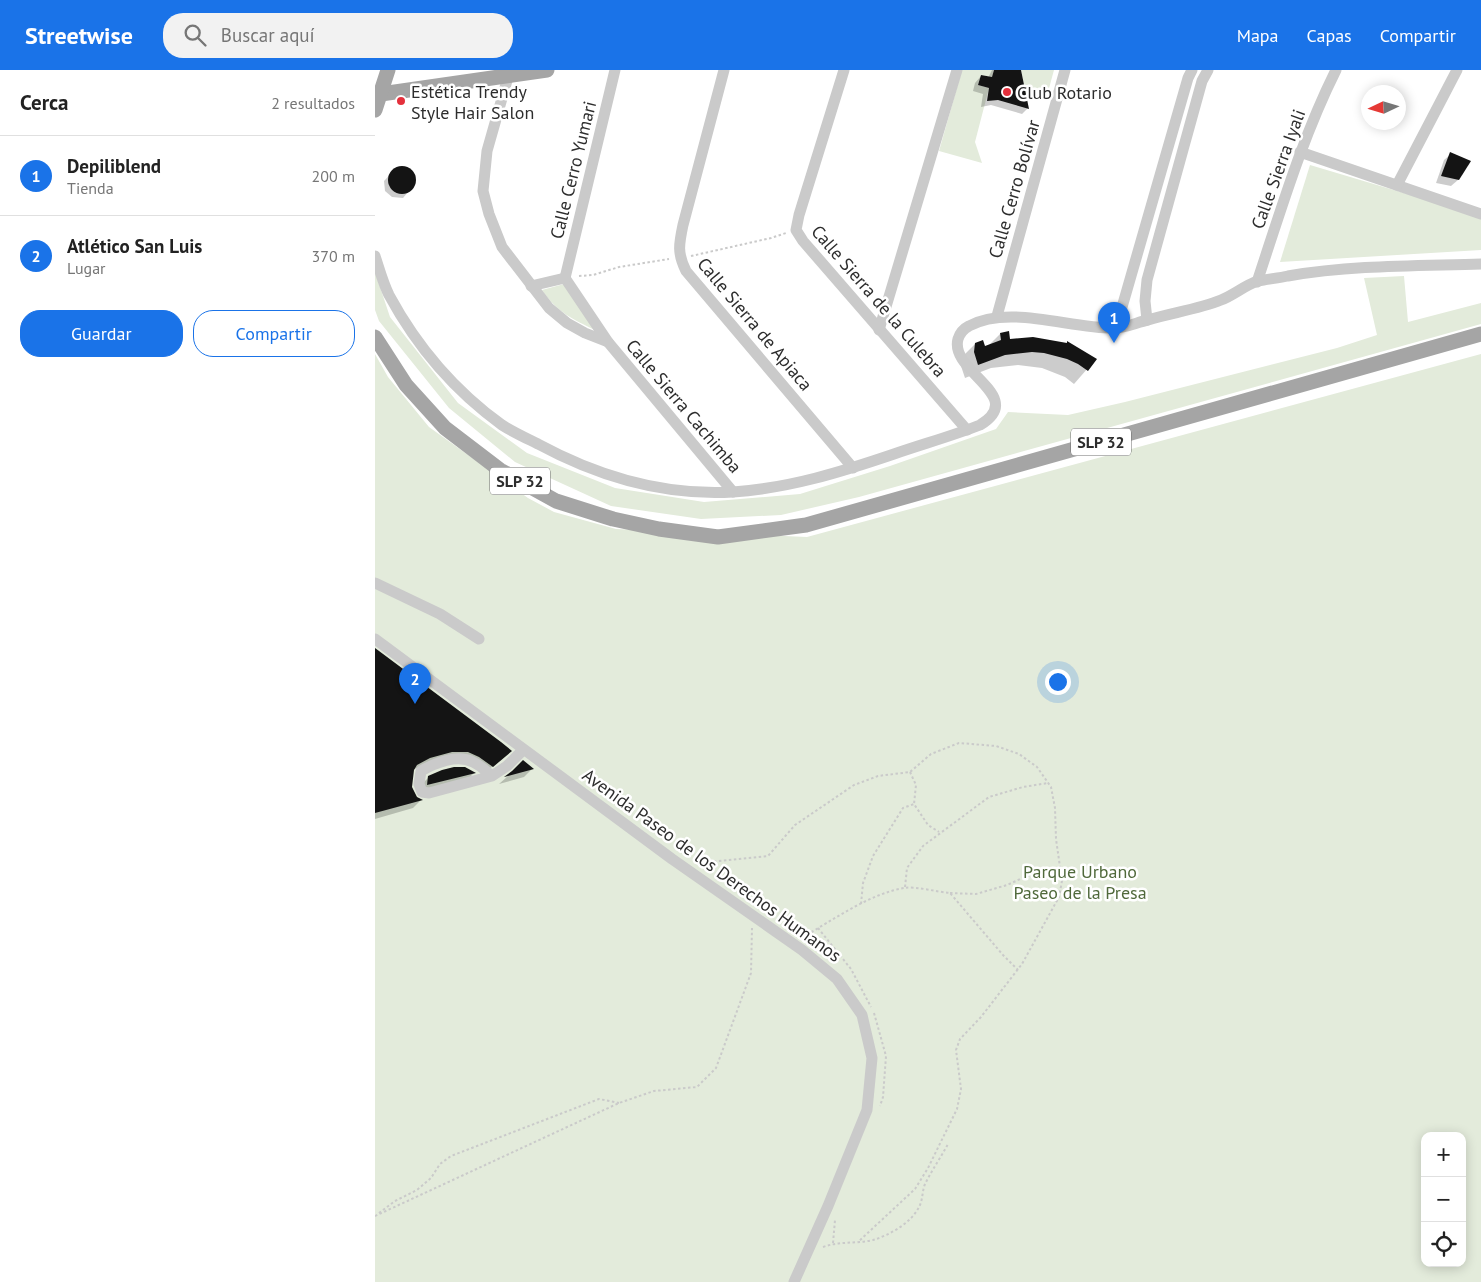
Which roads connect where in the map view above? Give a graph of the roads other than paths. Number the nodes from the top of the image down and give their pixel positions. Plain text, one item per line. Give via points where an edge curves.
1 (387, 70) edge
2 (547, 70) edge
3 (615, 70) edge
4 (724, 70) edge
5 (845, 70) edge
6 (957, 70) edge
7 (1065, 70) edge
8 (1192, 70) edge
9 (1208, 70) edge
10 (1336, 70) edge
11 (1457, 70) edge
12 (510, 73) edge
13 (381, 94) junction
14 (375, 110) edge
15 (1300, 152) junction
16 (1397, 186) junction
17 (1481, 214) edge
18 (375, 256) edge
19 (1481, 264) edge
20 (565, 278) junction
21 (1257, 282) junction
22 (531, 286) junction
23 (1146, 291) junction
24 (1127, 292) junction
25 (997, 316) junction
26 (1147, 320) junction
27 (1116, 328) junction
28 (879, 330) junction
29 (1481, 334) edge
30 (375, 337) edge
31 (608, 342) junction
32 (967, 430) junction
33 (853, 468) junction
34 (733, 492) junction
35 (375, 583) edge
36 (375, 639) edge
37 (479, 639) dead end
38 (523, 750) junction
39 (492, 776) junction
40 (794, 1282) edge

1 - 13 main road
2 - 12 main road
3 - 20 street, Calle Cerro Yumari
4 - 33 street, Calle Sierra de Apiaca via 683,224 679,258 686,271
5 - 28 street, Calle Sierra de la Culebra via 796,230
6 - 28 street
7 - 25 street, Calle Cerro Bolívar
8 - 24 street
9 - 23 street via 1202,81
10 - 15 street, Calle Sierra Iyali
11 - 16 street
12 - 13 main road
12 - 22 street, Calle Sierra Cachimba via 487,151 483,191 502,247
13 - 14 main road
15 - 16 street
15 - 21 street, Calle Sierra Iyali
16 - 17 street
18 - 34 street via 388,293 418,341 456,386 503,425 601,473 683,492
19 - 21 street via 1340,269
20 - 22 street
20 - 31 street, Calle Sierra Cachimba
21 - 26 street via 1220,300
22 - 31 street, Calle Sierra Cachimba via 567,323
23 - 24 street via 1134,286
23 - 26 street
24 - 27 street
25 - 27 street
25 - 32 street via 969,326 960,332 957,342 957,352 965,366 987,386 995,406 991,418
26 - 27 street
28 - 32 street, Calle Sierra de la Culebra
29 - 30 main road, SLP 32 via 806,525 718,537 659,529 556,501 500,470 445,428 407,385
31 - 34 street, Calle Sierra Cachimba
32 - 33 street
33 - 34 street via 782,486
35 - 37 street via 439,614
36 - 38 street, Avenida Paseo de los Derechos Humanos
38 - 39 street
38 - 40 street, Avenida Paseo de los Derechos Humanos via 837,978 861,1015 872,1058 867,1110
39 - 39 street via 429,793 422,792 419,784 421,772 433,764 461,758 473,762

